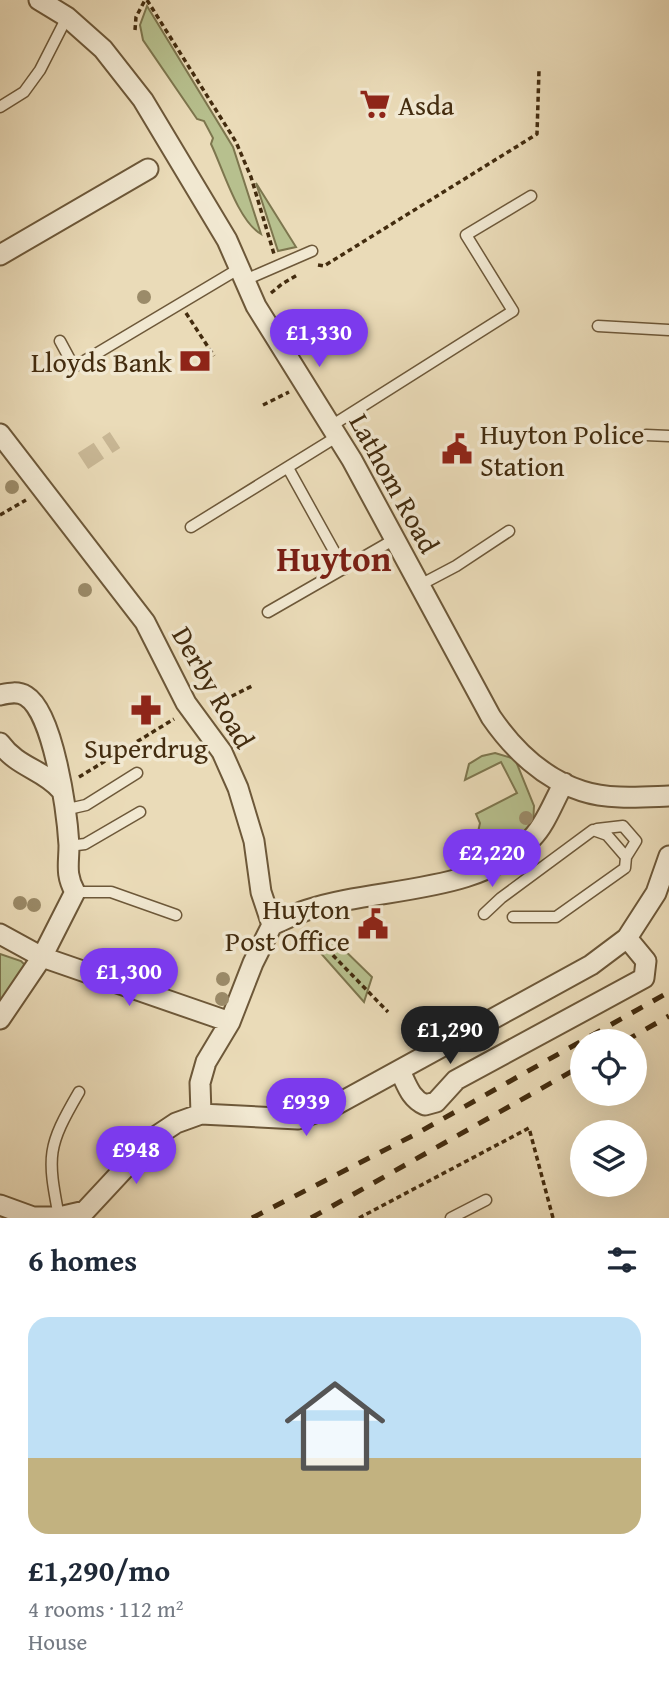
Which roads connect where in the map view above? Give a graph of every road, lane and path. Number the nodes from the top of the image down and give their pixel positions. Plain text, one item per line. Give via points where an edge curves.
1 (39, 0) edge
2 (146, 0) edge
3 (67, 18) junction
4 (135, 30) dead end
5 (539, 70) dead end
6 (0, 107) edge
7 (148, 169) dead end
8 (531, 196) dead end
9 (312, 251) dead end
10 (0, 255) edge
11 (316, 265) dead end
12 (278, 266) junction
13 (306, 270) dead end
14 (243, 274) junction
15 (286, 281) junction
16 (180, 304) junction
17 (256, 306) junction
18 (598, 326) dead end
19 (669, 330) edge
20 (60, 341) dead end
21 (214, 356) dead end
22 (304, 383) junction
23 (263, 405) dead end
24 (335, 431) junction
25 (0, 434) edge
26 (646, 435) dead end
27 (669, 436) edge
28 (288, 468) junction
29 (43, 490) junction
30 (0, 515) edge
31 (191, 527) dead end
32 (509, 531) dead end
33 (395, 538) junction
34 (344, 569) junction
35 (420, 585) junction
36 (268, 612) dead end
37 (252, 686) dead end
38 (0, 695) edge
39 (224, 700) dead end
40 (191, 709) junction
41 (0, 743) edge
42 (137, 773) dead end
43 (564, 783) junction
44 (62, 794) junction
45 (669, 798) edge
46 (140, 812) dead end
47 (593, 830) junction
48 (69, 846) junction
49 (669, 856) edge
50 (626, 857) junction
51 (75, 892) junction
52 (484, 914) dead end
53 (176, 915) dead end
54 (513, 916) dead end
55 (272, 925) junction
56 (0, 934) edge
57 (626, 938) junction
58 (321, 943) dead end
59 (42, 957) junction
60 (388, 1012) dead end
61 (0, 1019) edge
62 (230, 1022) junction
63 (400, 1071) junction
64 (79, 1092) dead end
65 (201, 1114) junction
66 (486, 1200) dead end
67 (0, 1205) edge
68 (59, 1217) edge
69 (359, 1218) edge
70 (451, 1218) edge
71 (553, 1218) edge

1 - 3 street, Lathom Road
2 - 4 path via 136,16
2 - 12 path via 236,142
3 - 6 lane via 24,92
3 - 14 street, Lathom Road via 103,50 144,100
5 - 11 path via 537,134 324,266
7 - 10 street
8 - 24 lane via 466,235 513,311
9 - 12 lane
12 - 14 lane
12 - 15 path
13 - 15 path
14 - 16 lane
14 - 17 street, Lathom Road
15 - 17 path
16 - 20 lane via 74,368
16 - 21 path
17 - 22 street, Lathom Road
18 - 19 lane
22 - 23 path
22 - 24 street, Lathom Road
24 - 28 lane
24 - 33 street, Lathom Road
25 - 29 street, Derby Road
26 - 27 lane
28 - 31 lane
28 - 34 lane
29 - 30 path
29 - 40 street, Derby Road via 145,622
32 - 35 lane
33 - 34 lane
33 - 35 street, Lathom Road
34 - 36 lane
35 - 43 street, Lathom Road via 502,733 518,753
37 - 39 path
38 - 44 street via 25,695 43,715
40 - 44 path via 73,780
40 - 55 street, Derby Road via 222,752 238,788
41 - 44 street via 12,758 54,782
42 - 44 lane via 86,805
43 - 45 street, Lathom Road via 605,796
43 - 55 street via 535,836 501,862 467,877 308,910
44 - 48 street
46 - 48 lane via 85,844
47 - 50 lane via 607,835
47 - 50 lane via 623,826 635,841
47 - 52 lane
48 - 51 street via 68,879
49 - 57 street via 656,893
50 - 54 lane via 625,868 556,917
51 - 53 lane via 111,892
51 - 59 street
55 - 62 street
56 - 59 street
57 - 63 street via 591,965
57 - 63 street via 646,961 643,978 456,1080 436,1102 418,1102
58 - 60 path
59 - 61 street
59 - 62 street
62 - 65 street via 206,1062 200,1083
63 - 65 street via 332,1107 298,1119
64 - 68 lane via 58,1127 52,1149 50,1171
65 - 68 street via 152,1139 85,1211
66 - 70 lane
67 - 68 street via 33,1217
69 - 71 path via 529,1128

